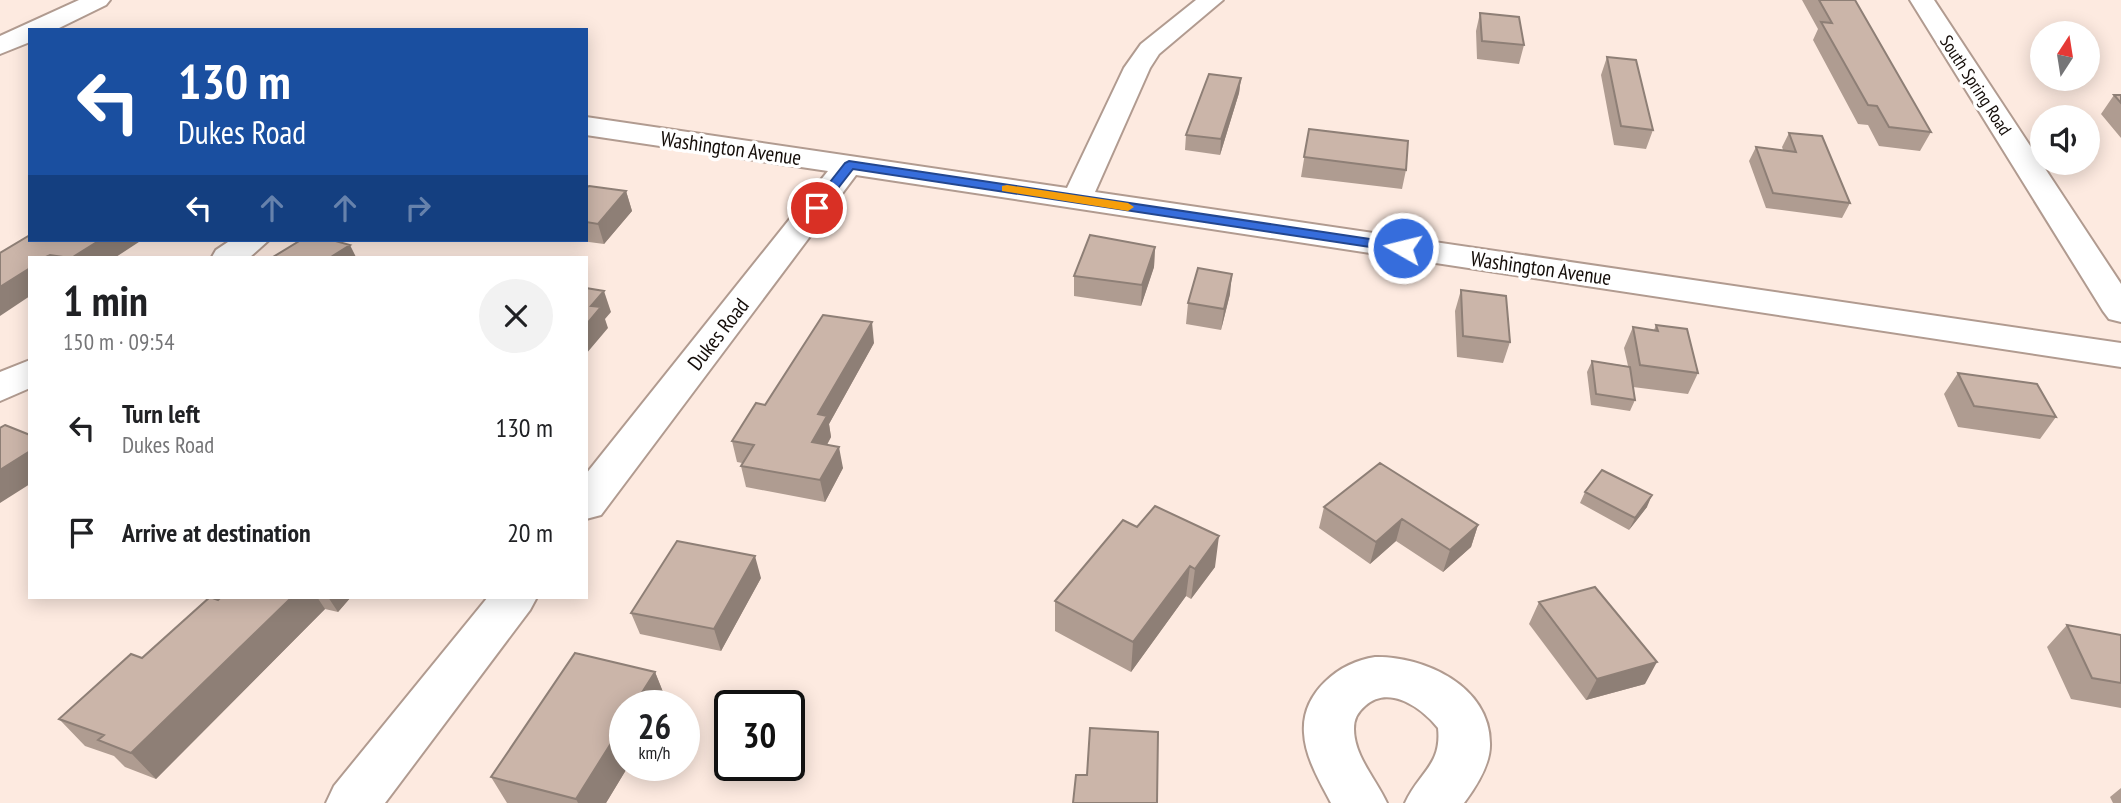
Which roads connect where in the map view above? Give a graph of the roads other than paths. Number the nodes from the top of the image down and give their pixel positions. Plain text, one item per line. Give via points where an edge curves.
1 (98, 0) edge
2 (1211, 0) edge
3 (1922, 0) edge
4 (39, 28) edge
5 (588, 126) edge
6 (849, 165) junction
7 (1077, 199) junction
8 (250, 242) edge
9 (229, 256) edge
10 (2121, 311) edge
11 (2121, 355) edge
12 (28, 373) edge
13 (0, 388) edge
14 (588, 501) edge
15 (512, 599) edge
16 (353, 803) edge
17 (1360, 803) edge
18 (1432, 803) edge

1 - 4 street
2 - 7 street via 1150,49
3 - 10 street, South Spring Road
5 - 6 street, Washington Avenue
6 - 7 street, Washington Avenue
6 - 14 street, Dukes Road
7 - 11 street, Washington Avenue
8 - 9 street
12 - 13 street
15 - 16 street
17 - 18 street via 1335,757 1329,733 1338,700 1353,685 1373,677 1414,682 1432,691 1461,722 1463,756

